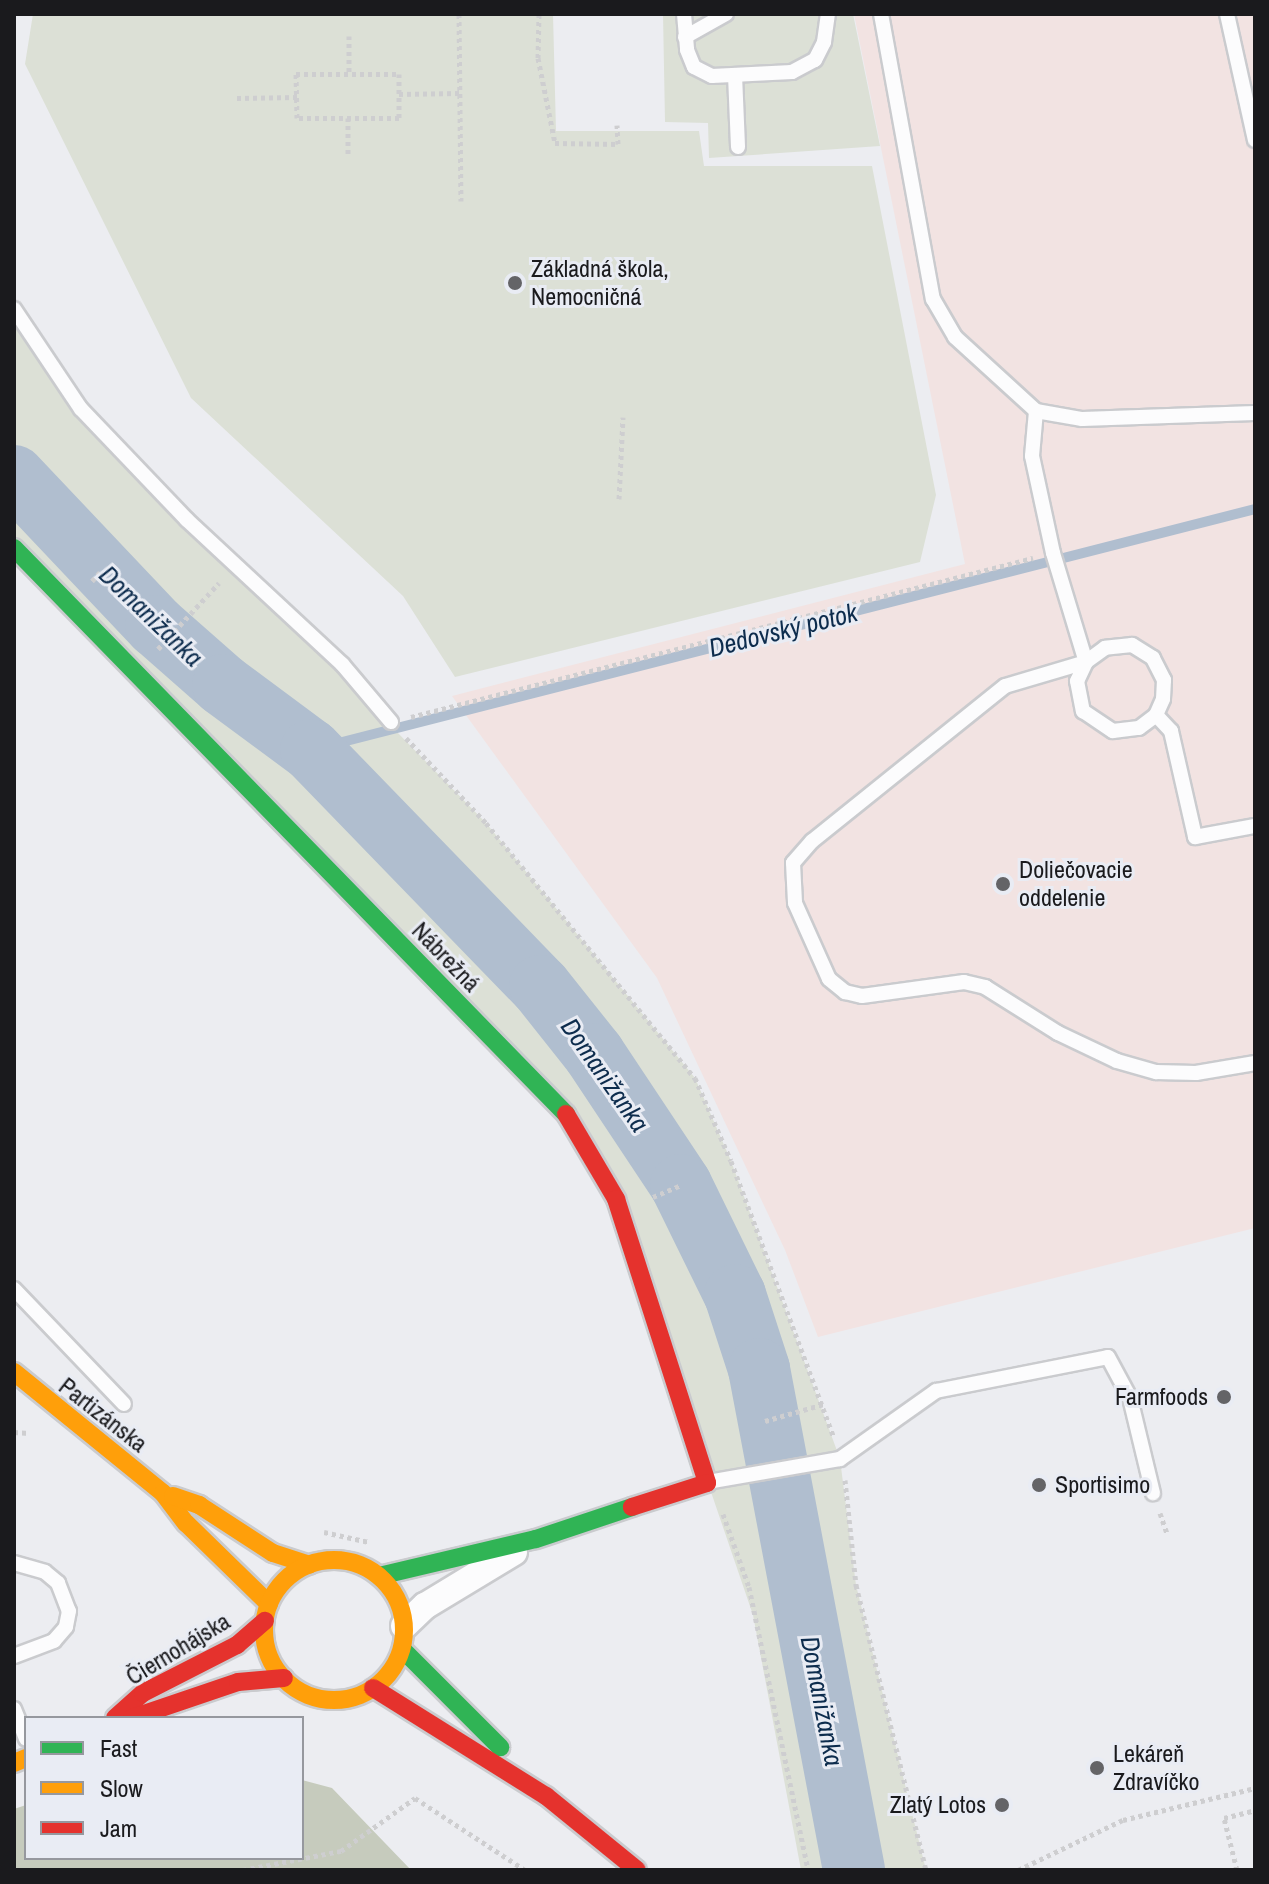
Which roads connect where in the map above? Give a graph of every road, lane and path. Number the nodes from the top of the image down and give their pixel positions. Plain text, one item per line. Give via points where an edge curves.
1 (459, 14) edge
2 (539, 14) edge
3 (684, 14) edge
4 (726, 14) edge
5 (828, 14) edge
6 (1227, 14) edge
7 (886, 15) edge
8 (349, 36) dead end
9 (685, 37) junction
10 (349, 74) junction
11 (735, 75) junction
12 (460, 93) junction
13 (399, 94) junction
14 (297, 97) junction
15 (237, 98) dead end
16 (348, 118) junction
17 (617, 125) dead end
18 (1255, 140) edge
19 (738, 147) dead end
20 (348, 155) dead end
21 (461, 201) dead end
22 (14, 309) edge
23 (1036, 411) junction
24 (1255, 413) edge
25 (623, 417) dead end
26 (619, 499) dead end
27 (14, 548) edge
28 (1053, 553) junction
29 (237, 564) junction
30 (1086, 662) junction
31 (136, 673) junction
32 (1156, 715) junction
33 (391, 722) junction
34 (1255, 826) edge
35 (1255, 1063) edge
36 (14, 1289) edge
37 (14, 1372) edge
38 (124, 1404) dead end
39 (824, 1404) junction
40 (765, 1421) dead end
41 (840, 1459) junction
42 (707, 1483) junction
43 (163, 1493) junction
44 (1153, 1493) dead end
45 (313, 1534) dead end
46 (536, 1539) junction
47 (378, 1546) dead end
48 (14, 1563) edge
49 (309, 1565) junction
50 (379, 1576) junction
51 (267, 1612) junction
52 (403, 1638) junction
53 (14, 1656) edge
54 (284, 1678) junction
55 (373, 1688) junction
56 (14, 1709) edge
57 (117, 1716) edge
58 (138, 1716) edge
59 (24, 1734) edge
60 (1255, 1788) edge
61 (546, 1796) junction
62 (1255, 1810) edge
63 (304, 1858) edge
64 (295, 1860) edge
65 (243, 1870) edge
66 (525, 1870) edge
67 (637, 1870) edge
68 (808, 1870) edge
69 (926, 1870) edge
70 (1018, 1870) edge
71 (1237, 1870) edge

1 - 12 path
2 - 17 path via 538,58 555,143 618,144
3 - 9 lane
4 - 9 lane
5 - 11 lane via 815,60 792,72
6 - 18 lane
7 - 23 lane via 933,299 955,337
8 - 10 path
9 - 11 lane via 694,67 712,76
10 - 13 path via 399,74
10 - 14 path via 296,74
11 - 19 lane
12 - 13 path
12 - 21 path
13 - 16 path via 399,118
14 - 15 path
14 - 16 path via 297,118
16 - 20 path
22 - 29 lane via 81,409
23 - 24 lane via 1082,419
23 - 28 lane via 1032,456
25 - 26 path
27 - 31 street, Nábrežná
28 - 30 lane
28 - 33 path
29 - 31 path
29 - 33 lane via 342,664
30 - 32 lane via 1078,697 1093,722 1113,731 1139,728
30 - 32 lane via 1105,648 1132,645 1153,658 1164,680
30 - 35 lane via 1005,686 987,697 823,832 793,863 795,903 829,979 845,992 862,996 964,982 985,987 1058,1033 1117,1061 1156,1072 1196,1073
31 - 42 street, Nábrežná via 575,1124 616,1199
32 - 34 lane via 1171,731 1195,837
33 - 39 path via 486,823 695,1078
36 - 38 lane
37 - 43 street, Partizánska
39 - 40 path
39 - 41 path
41 - 42 lane
41 - 44 lane via 936,1391 1108,1357 1130,1398
41 - 69 path via 856,1585
42 - 46 street
42 - 68 path via 730,1527 749,1587
43 - 49 street, Partizánska via 199,1505 273,1553
43 - 51 street, Partizánska
45 - 47 path via 352,1535
46 - 50 street
46 - 52 street via 425,1606
48 - 53 lane via 45,1572 58,1583 69,1611 66,1627 54,1641
49 - 50 street via 350,1562
49 - 51 street via 288,1577
50 - 52 street via 394,1595
51 - 54 street via 269,1656
51 - 57 street, Čiernohájska via 237,1645 143,1693
52 - 55 street via 391,1671
52 - 61 street
54 - 55 street via 326,1700
54 - 58 street, Čiernohájska via 238,1682
55 - 61 street
56 - 59 lane
60 - 70 path via 1123,1820
61 - 67 street
62 - 71 path via 1224,1818
63 - 66 path via 341,1851 415,1798
64 - 65 path

